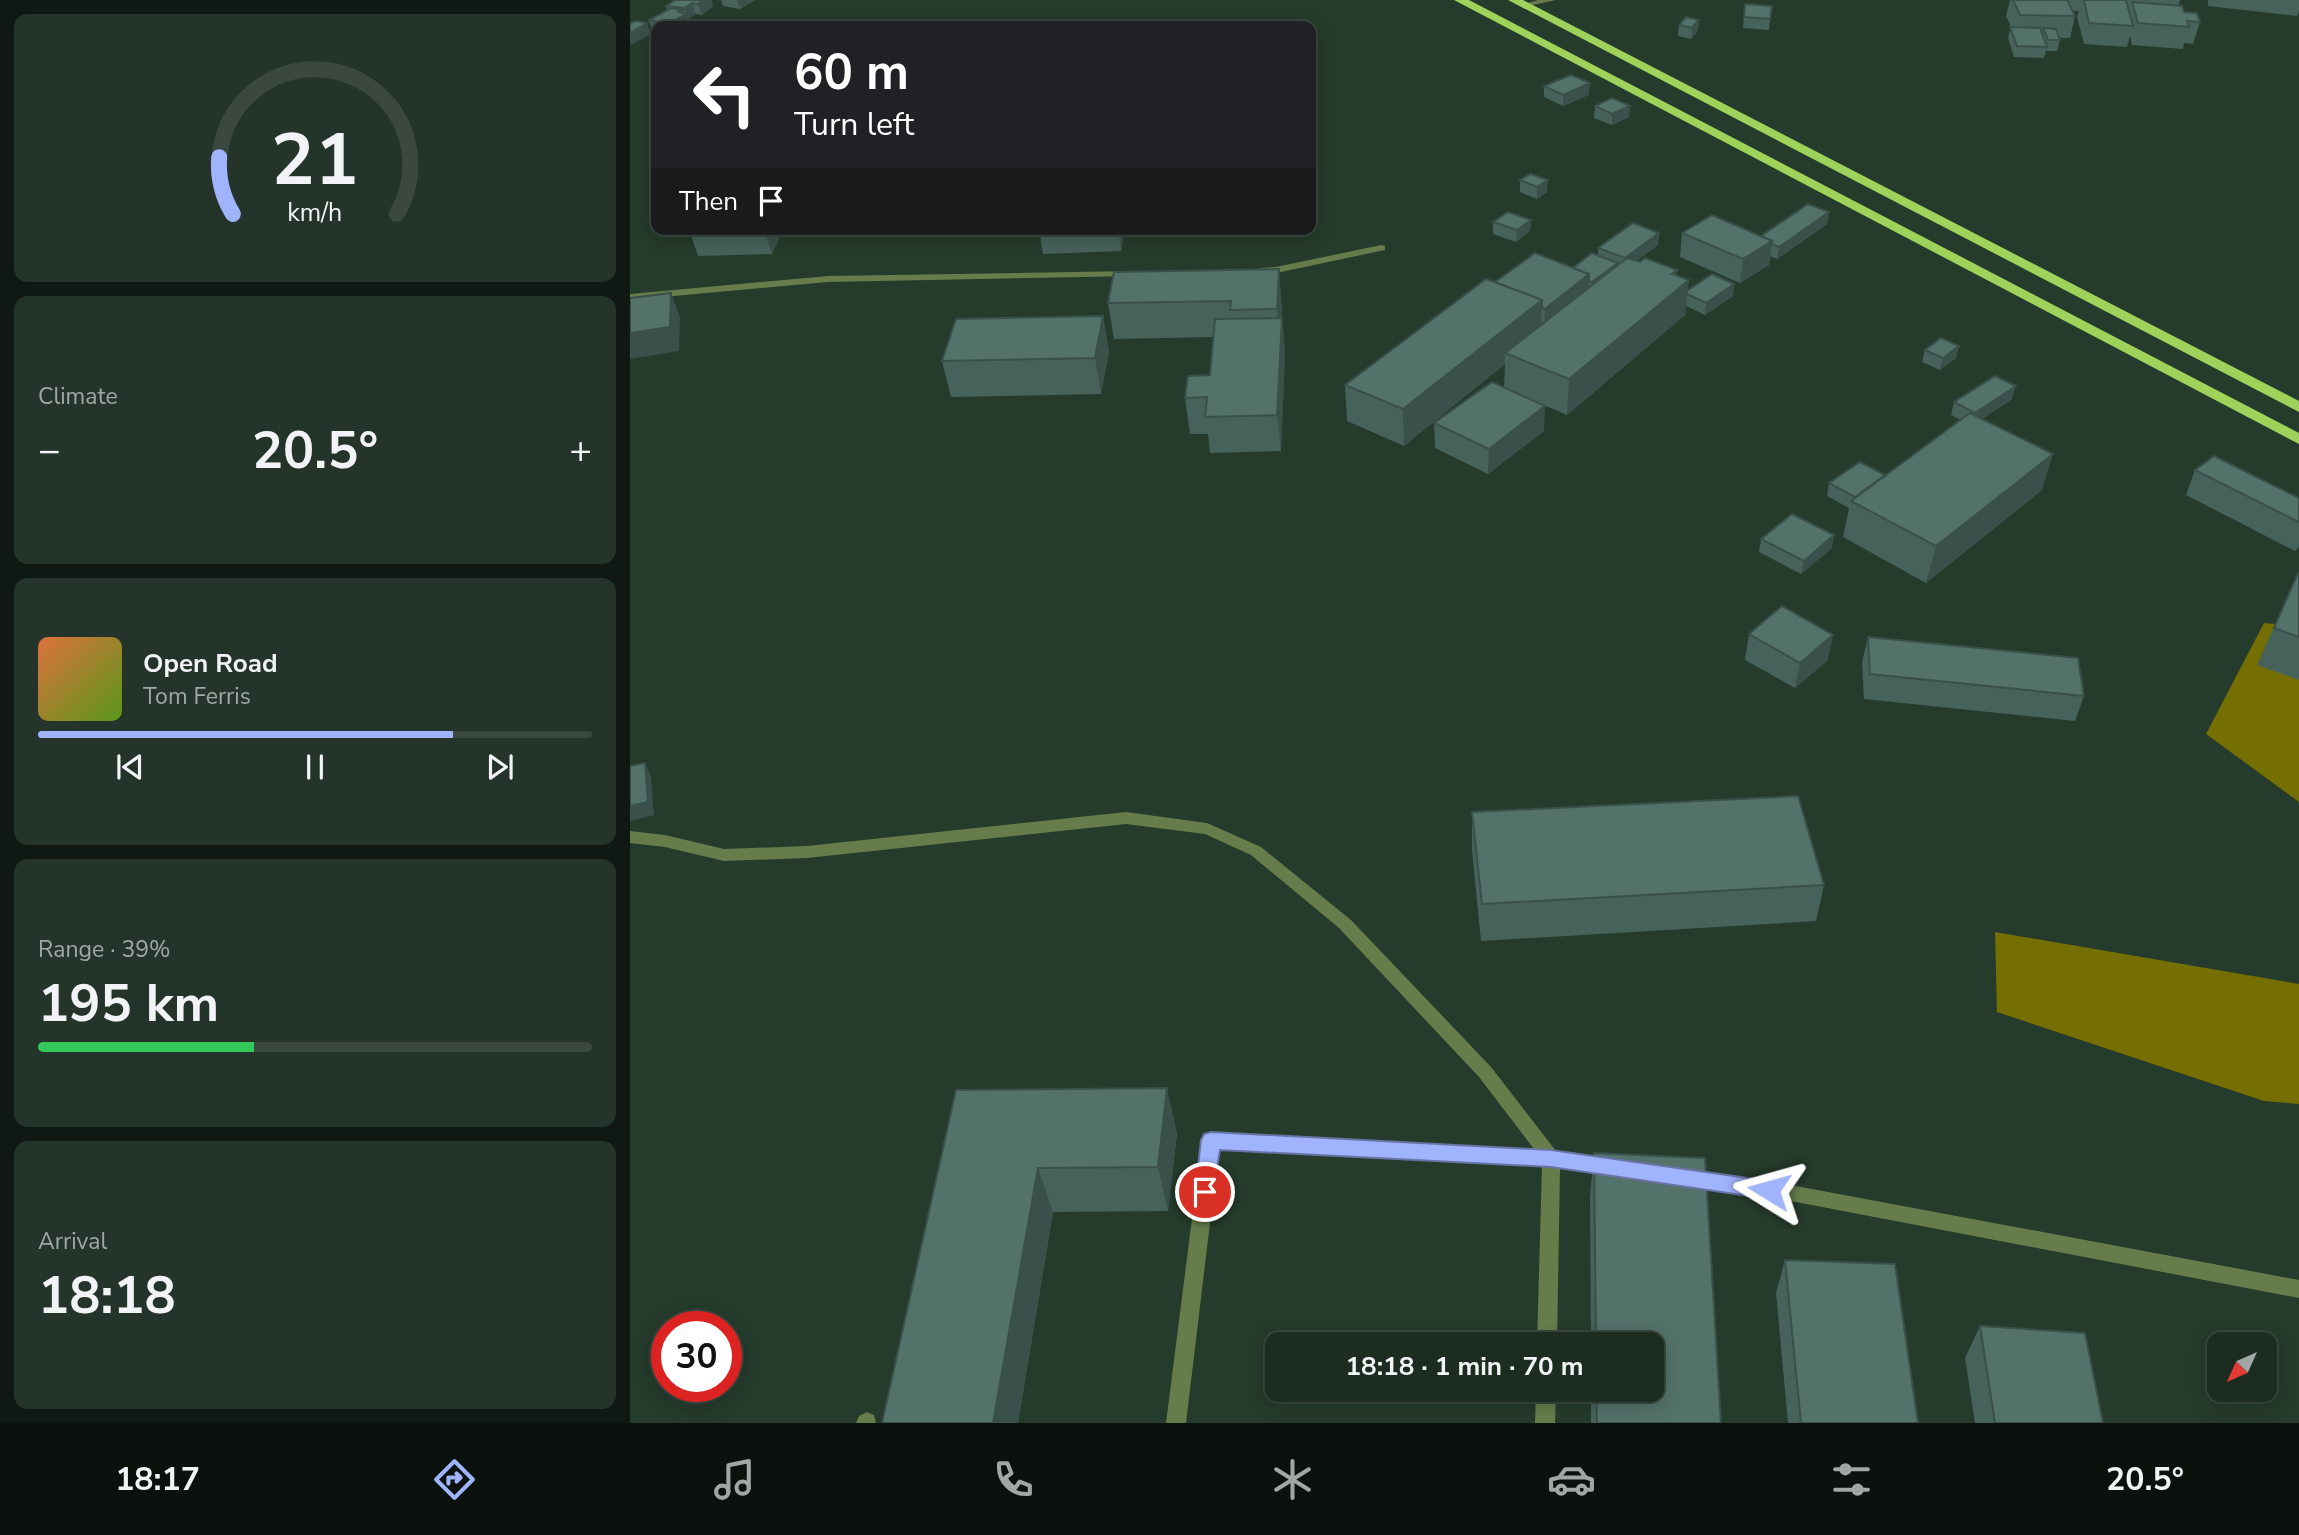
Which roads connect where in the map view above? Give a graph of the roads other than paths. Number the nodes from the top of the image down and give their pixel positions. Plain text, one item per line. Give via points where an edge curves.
1 (1460, 0) edge
2 (1552, 0) edge
3 (1519, 2) edge
4 (1381, 248) dead end
5 (1252, 271) edge
6 (1143, 273) edge
7 (630, 297) edge
8 (2299, 407) edge
9 (2299, 439) edge
10 (630, 837) edge
11 (1551, 1158) junction
12 (1633, 1170) edge
13 (1673, 1176) edge
14 (2299, 1289) edge
15 (1547, 1332) edge
16 (1546, 1402) edge
17 (1176, 1423) edge
18 (1545, 1423) edge

1 - 9 highway
2 - 3 street
3 - 8 highway
4 - 5 street via 1276,271
6 - 7 street via 828,279
10 - 11 street via 724,855 807,852 1126,818 1207,829 1256,851 1345,924 1485,1072
11 - 12 street
11 - 15 street
11 - 17 street via 1211,1140
13 - 14 street via 1796,1194
16 - 18 street

